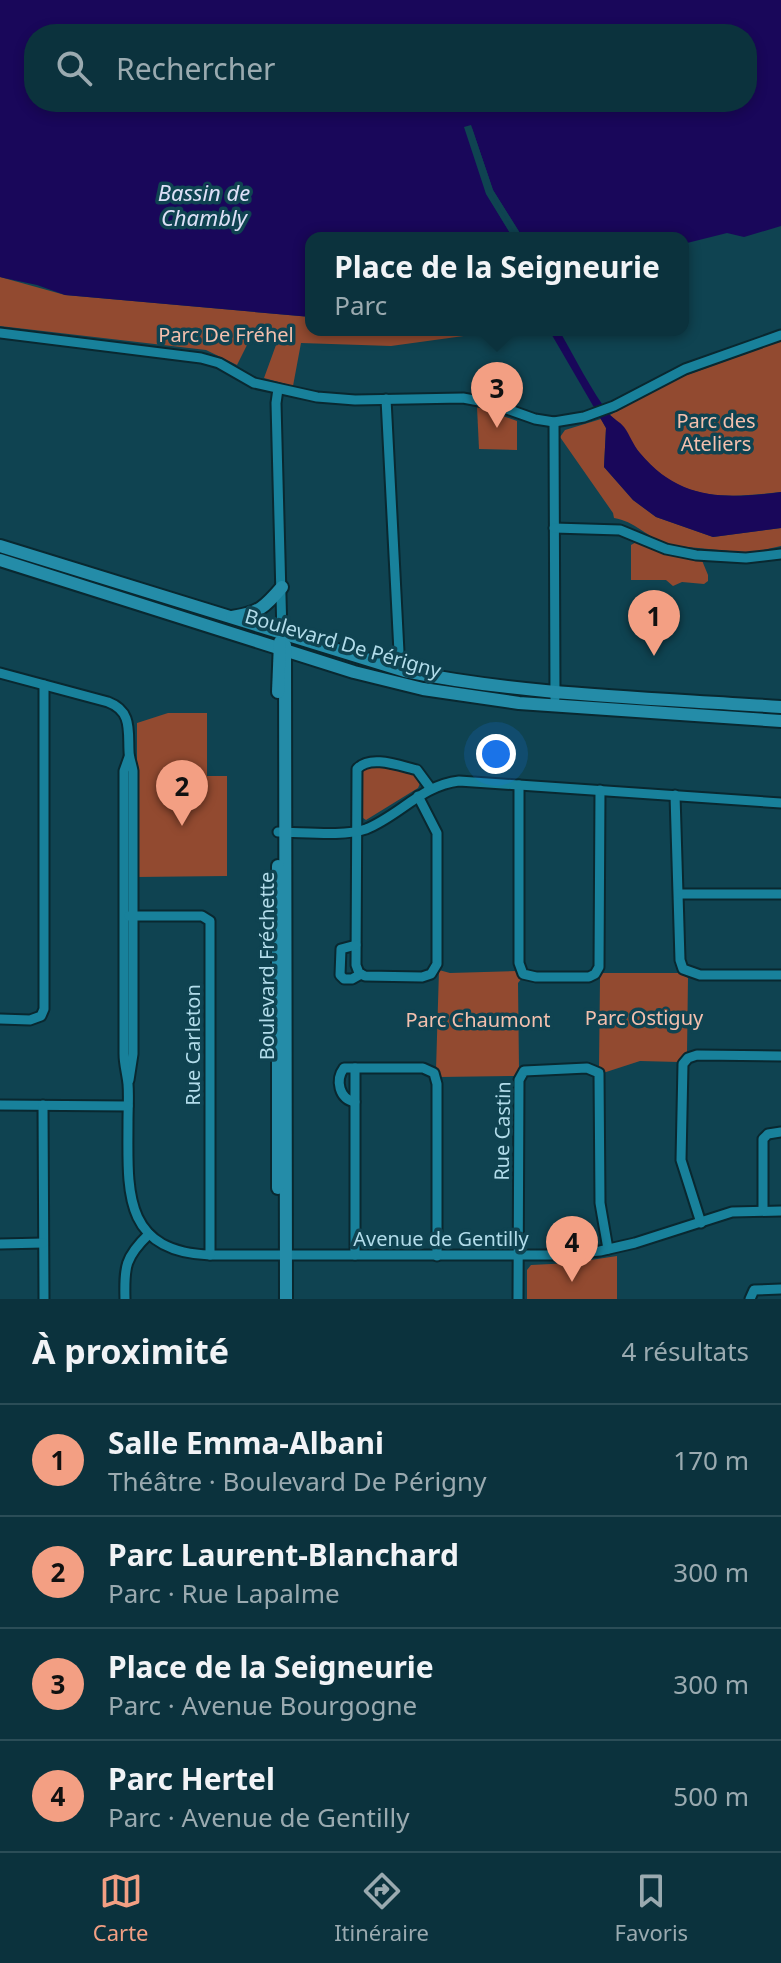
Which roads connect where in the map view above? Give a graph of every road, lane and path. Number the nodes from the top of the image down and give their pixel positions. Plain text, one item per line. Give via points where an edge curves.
1 (0, 333) edge
2 (781, 335) edge
3 (278, 389) junction
4 (386, 399) junction
5 (554, 422) junction
6 (554, 528) junction
7 (0, 546) edge
8 (781, 554) edge
9 (0, 560) edge
10 (282, 587) junction
11 (229, 618) junction
12 (282, 635) junction
13 (283, 649) junction
14 (397, 669) junction
15 (0, 673) edge
16 (44, 685) junction
17 (556, 691) junction
18 (554, 705) junction
19 (781, 707) edge
20 (781, 721) edge
21 (519, 785) junction
22 (431, 789) junction
23 (600, 790) junction
24 (675, 795) junction
25 (418, 796) junction
26 (781, 803) edge
27 (282, 832) junction
28 (355, 832) junction
29 (679, 894) junction
30 (781, 894) edge
31 (128, 916) junction
32 (356, 945) junction
33 (361, 974) junction
34 (781, 975) edge
35 (0, 1019) edge
36 (781, 1056) edge
37 (355, 1068) junction
38 (355, 1102) junction
39 (0, 1105) edge
40 (43, 1105) junction
41 (128, 1106) junction
42 (781, 1132) edge
43 (763, 1210) junction
44 (781, 1211) edge
45 (701, 1223) junction
46 (149, 1234) junction
47 (43, 1243) junction
48 (0, 1244) edge
49 (608, 1249) junction
50 (210, 1255) junction
51 (282, 1255) junction
52 (355, 1255) junction
53 (437, 1256) junction
54 (519, 1256) junction
55 (781, 1289) edge
56 (44, 1299) edge
57 (125, 1299) edge
58 (278, 1299) edge
59 (286, 1299) edge
60 (518, 1299) edge
61 (750, 1299) edge

1 - 3 street via 201,358
2 - 5 street via 676,372 614,406
3 - 4 street via 333,399
3 - 10 street, Boulevard Fréchette
4 - 5 street via 468,398
4 - 14 street
5 - 6 street
6 - 8 street via 625,531 696,555
6 - 17 street
7 - 11 main road, Boulevard De Périgny
9 - 13 main road, Boulevard De Périgny
10 - 11 main road via 256,612
10 - 12 street, Boulevard Fréchette
11 - 12 main road, Boulevard De Périgny
12 - 13 main road, Boulevard Fréchette
12 - 14 main road, Boulevard De Périgny
13 - 18 main road, Boulevard De Périgny via 423,689
13 - 27 main road, Boulevard Fréchette
14 - 17 main road, Boulevard De Périgny
15 - 16 street
16 - 31 street via 115,705 125,714 133,771
16 - 35 street via 44,1009 33,1019
17 - 18 street
17 - 19 main road, Boulevard De Périgny
18 - 20 main road, Boulevard De Périgny
21 - 22 street via 459,781
21 - 23 street
21 - 23 street via 519,963 521,972 536,977 589,977 599,969
22 - 25 street
22 - 28 street via 417,770 362,763 356,775
23 - 24 street
24 - 26 street
24 - 29 street
25 - 28 street
25 - 33 street via 437,833 437,964 422,977
27 - 28 street
27 - 51 main road, Boulevard Fréchette
28 - 32 street
29 - 30 street
29 - 34 street via 680,960 685,971
31 - 41 street via 133,1054
31 - 50 street, Rue Carleton via 202,916 211,925
32 - 33 street
32 - 33 street via 341,949 340,975 352,979
36 - 45 street via 697,1055 683,1064 681,1160
37 - 38 street
37 - 38 street via 341,1070 340,1089
37 - 53 street via 423,1068 436,1077
38 - 52 street
39 - 40 street
40 - 41 street
40 - 47 street
41 - 46 street via 130,1197
42 - 43 street via 763,1139
43 - 44 street, Avenue de Gentilly
43 - 45 street, Avenue de Gentilly via 732,1212
45 - 49 street, Avenue de Gentilly
46 - 50 street, Avenue de Gentilly via 175,1251
46 - 57 street via 128,1258
47 - 48 street
47 - 56 street
49 - 54 street, Avenue de Gentilly
49 - 54 street, Rue Castin via 600,1203 599,1073 587,1068 532,1068 519,1078
50 - 51 street, Avenue de Gentilly
51 - 52 street, Avenue de Gentilly
51 - 58 main road, Boulevard Fréchette
51 - 59 main road, Boulevard Fréchette
52 - 53 street, Avenue de Gentilly
53 - 54 street, Avenue de Gentilly
54 - 60 street
55 - 61 street via 754,1290

